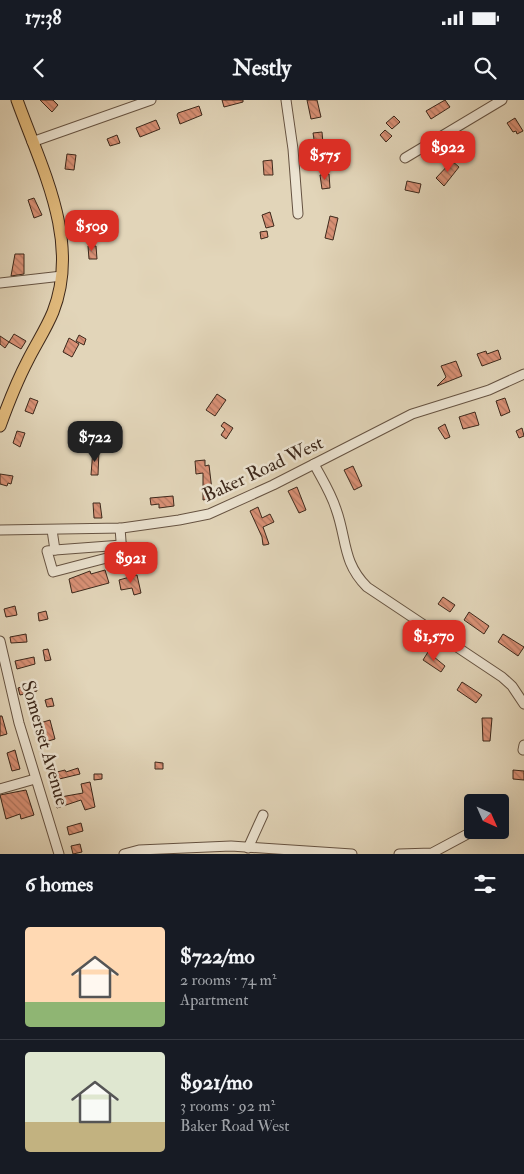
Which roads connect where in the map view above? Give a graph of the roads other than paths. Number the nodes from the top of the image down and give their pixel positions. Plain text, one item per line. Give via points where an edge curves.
1 (17, 100) edge
2 (151, 100) edge
3 (286, 100) edge
4 (502, 100) edge
5 (32, 142) junction
6 (406, 158) dead end
7 (298, 214) dead end
8 (62, 276) junction
9 (0, 283) edge
10 (524, 374) edge
11 (0, 426) edge
12 (314, 464) junction
13 (120, 528) junction
14 (0, 530) edge
15 (52, 530) junction
16 (122, 545) junction
17 (55, 550) junction
18 (0, 641) edge
19 (524, 704) edge
20 (35, 779) junction
21 (0, 789) edge
22 (263, 815) dead end
23 (464, 836) edge
24 (248, 848) junction
25 (59, 854) edge
26 (124, 854) edge
27 (352, 854) edge
28 (399, 854) edge

1 - 5 main road
2 - 5 street
3 - 7 street
4 - 6 street
5 - 8 main road via 60,227
8 - 9 street
8 - 11 main road via 53,311
10 - 12 street, Baker Road West via 489,390 412,414
12 - 13 street, Baker Road West via 208,514
12 - 19 street via 337,510 348,560 357,577 367,587 502,677
13 - 15 street, Baker Road West
13 - 16 street
14 - 15 street, Baker Road West
15 - 17 street
16 - 17 street
16 - 17 street via 122,554 52,572 47,551
18 - 20 street, Somerset Avenue
20 - 21 street
20 - 25 street, Somerset Avenue
22 - 24 street
23 - 28 street via 432,853
24 - 26 street via 139,850
24 - 27 street

